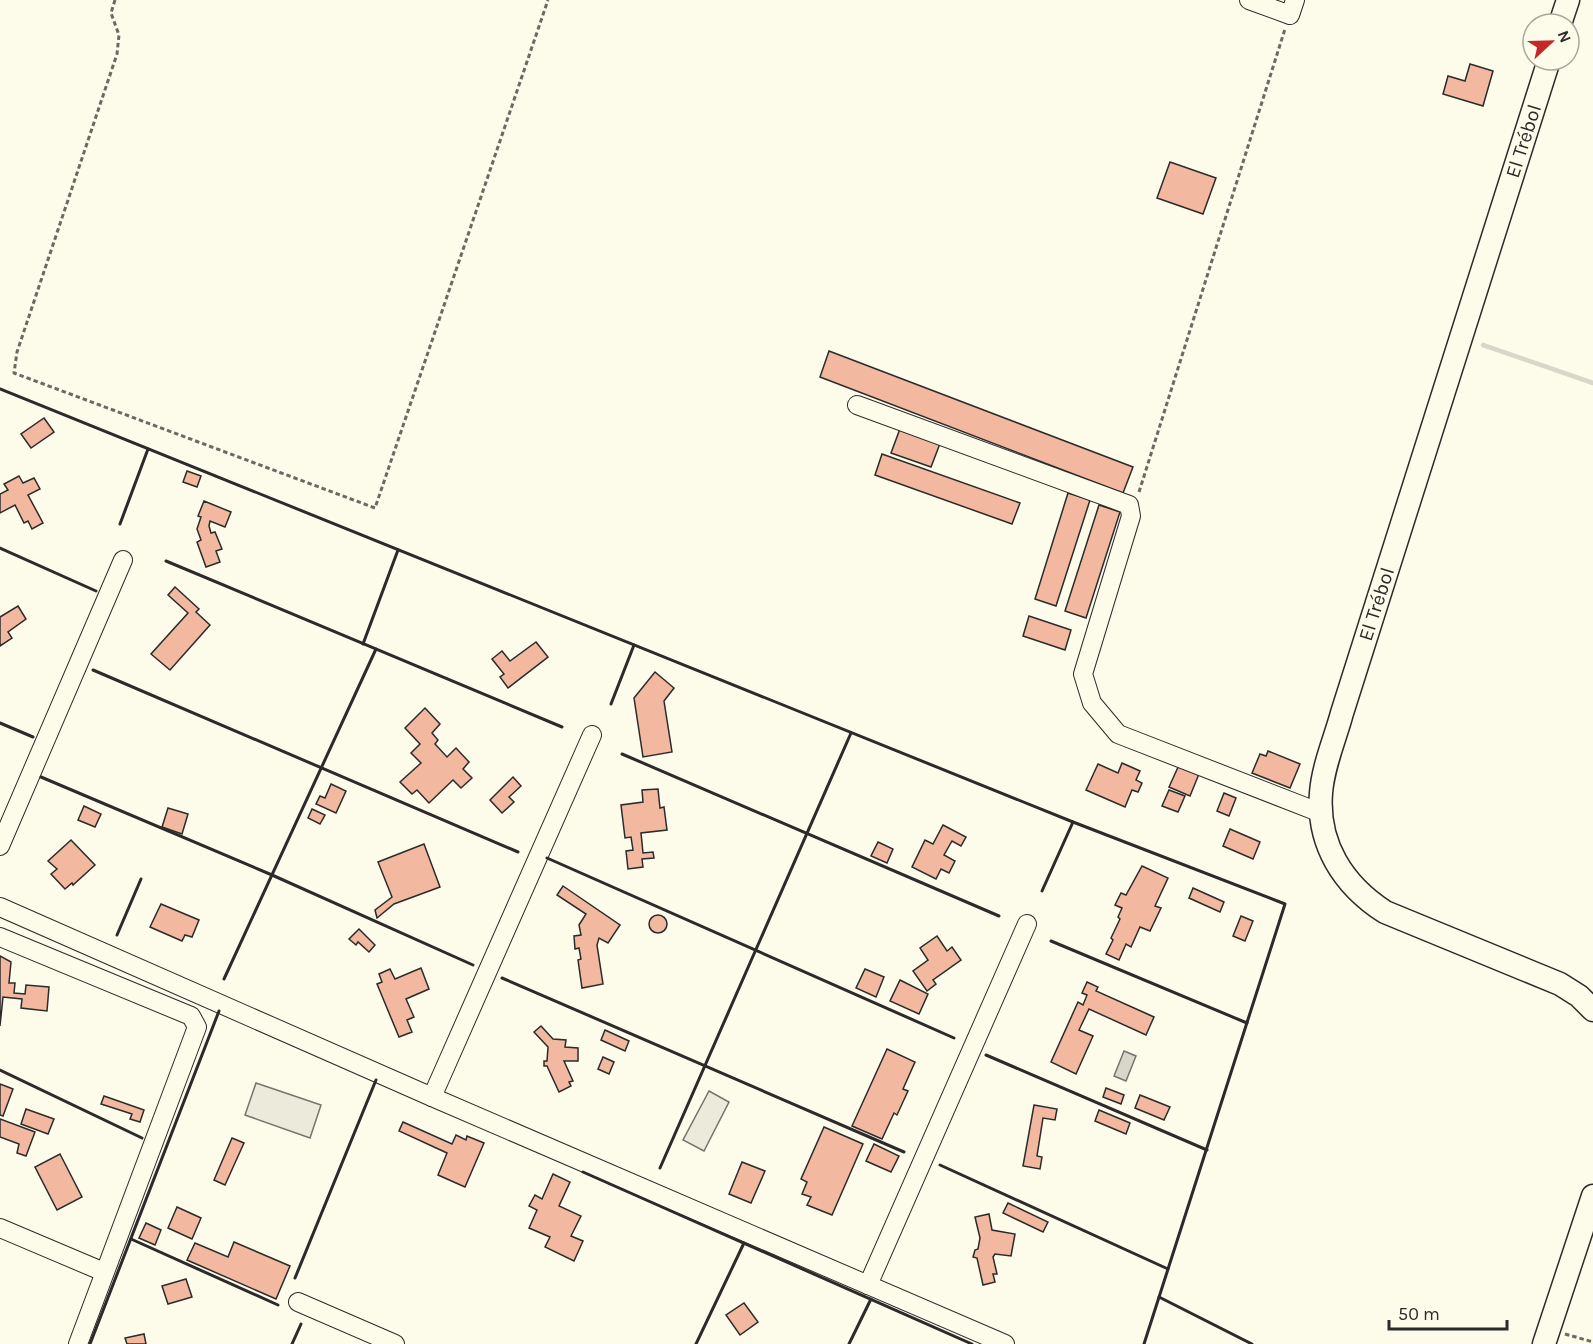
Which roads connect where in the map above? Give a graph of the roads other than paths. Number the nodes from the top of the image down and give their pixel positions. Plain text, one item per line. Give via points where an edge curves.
1 (1250, 0) edge
2 (1292, 8) edge
3 (1545, 72) edge
4 (857, 405) dead end
5 (123, 560) dead end
6 (592, 735) dead end
7 (1321, 813) junction
8 (0, 846) edge
9 (0, 907) edge
10 (1027, 924) dead end
11 (0, 937) edge
12 (1593, 1010) edge
13 (432, 1097) junction
14 (1593, 1196) edge
15 (0, 1227) edge
16 (104, 1272) junction
17 (868, 1285) junction
18 (298, 1302) dead end
19 (1546, 1337) edge
20 (78, 1344) edge
21 (395, 1344) edge
22 (1005, 1344) edge

1 - 2 street
3 - 7 main road, El Trébol via 1342,713 1321,791
4 - 7 street via 1129,505 1131,516 1083,674 1092,703 1118,734
5 - 8 street
6 - 13 street
7 - 12 main road, El Trébol via 1326,840 1337,865 1371,903 1560,984
9 - 13 street
10 - 17 street
11 - 16 street via 191,1016 196,1023 197,1030
13 - 17 street
14 - 19 main road
15 - 16 street
16 - 20 street
17 - 22 street
18 - 21 street

